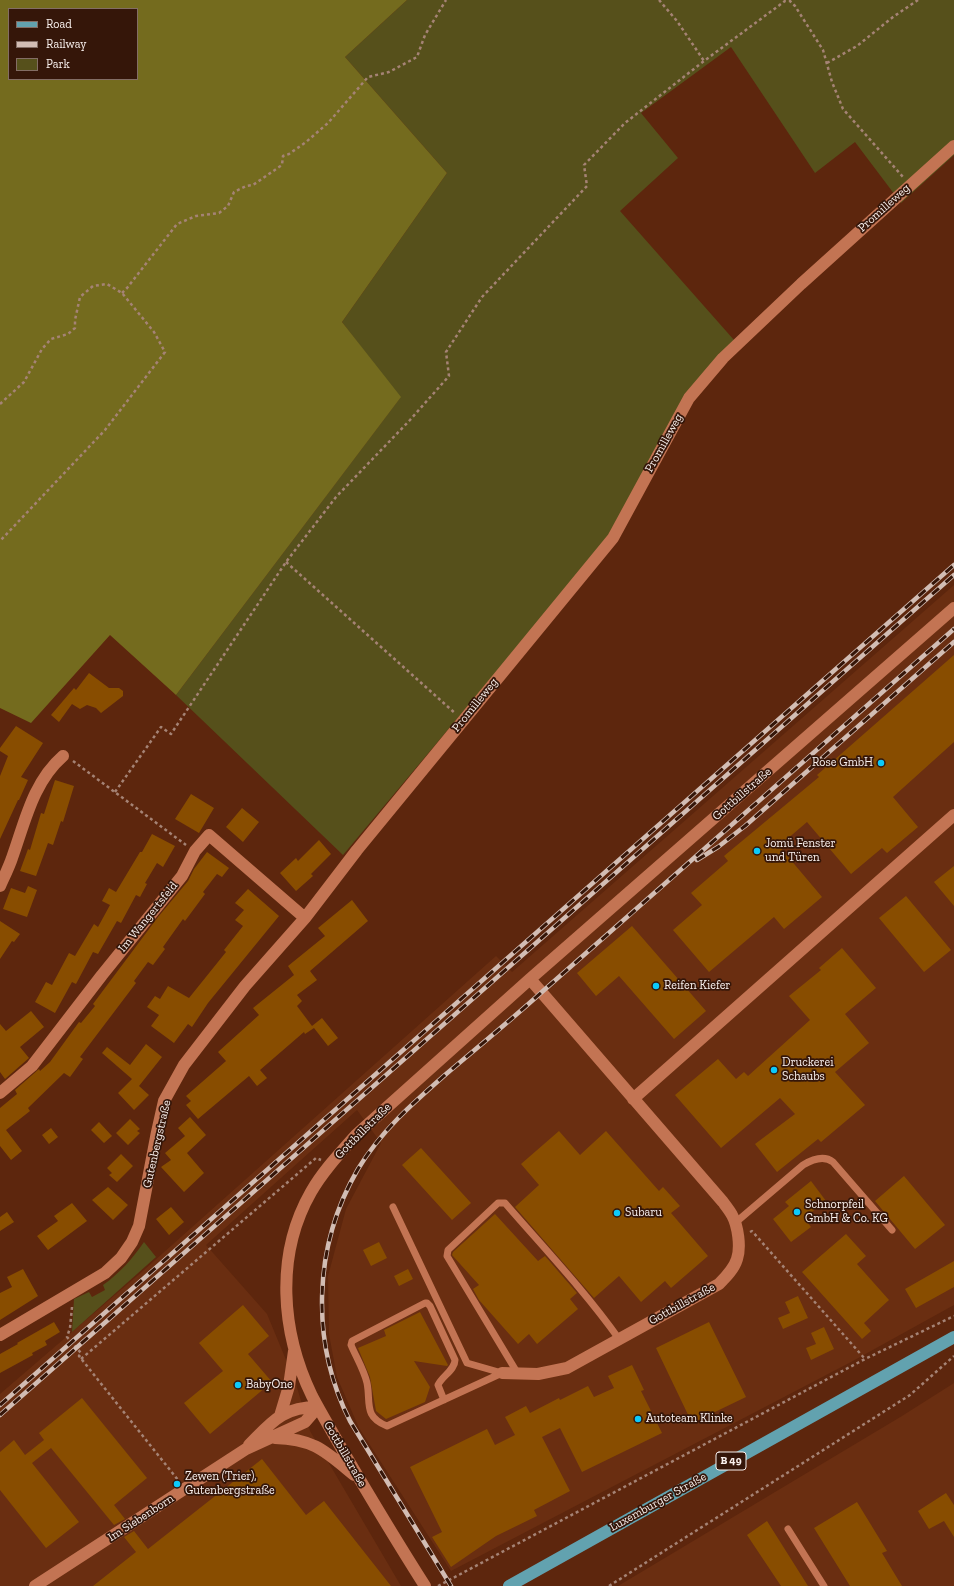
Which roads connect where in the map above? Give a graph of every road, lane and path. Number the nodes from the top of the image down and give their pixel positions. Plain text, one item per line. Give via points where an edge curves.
1 (446, 0) edge
2 (659, 0) edge
3 (918, 0) edge
4 (704, 61) junction
5 (827, 63) junction
6 (954, 146) edge
7 (910, 185) junction
8 (122, 293) junction
9 (0, 404) edge
10 (0, 541) edge
11 (286, 562) junction
12 (954, 608) edge
13 (463, 720) junction
14 (63, 756) joint
15 (115, 792) junction
16 (954, 815) edge
17 (357, 850) joint
18 (195, 851) junction
19 (0, 886) edge
20 (305, 918) junction
21 (530, 979) junction
22 (0, 1093) edge
23 (633, 1099) junction
24 (330, 1163) junction
25 (393, 1207) dead end
26 (735, 1223) junction
27 (892, 1230) dead end
28 (738, 1243) junction
29 (73, 1292) junction
30 (954, 1316) edge
31 (0, 1335) edge
32 (954, 1337) edge
33 (618, 1339) junction
34 (294, 1346) junction
35 (954, 1356) edge
36 (81, 1359) junction
37 (865, 1359) junction
38 (502, 1373) junction
39 (518, 1374) junction
40 (444, 1400) junction
41 (318, 1407) junction
42 (280, 1416) junction
43 (273, 1438) junction
44 (246, 1449) junction
45 (359, 1479) junction
46 (186, 1488) junction
47 (788, 1529) dead end
48 (35, 1586) edge
49 (425, 1586) edge
50 (438, 1586) edge
51 (509, 1586) edge
52 (609, 1586) edge
53 (824, 1586) edge

1 - 8 path via 425,35 417,57 390,72 368,76 328,123 306,142 283,156 282,164 273,172 253,185 234,192 228,206 219,213 196,216 177,224
2 - 4 path via 677,21
3 - 5 path via 857,46
4 - 5 path via 785,1 790,1 823,50
4 - 11 path via 625,122 584,165 587,186 482,298 446,352 449,376 336,497
5 - 7 path via 844,109
6 - 7 street, Promilleweg
7 - 13 street, Promilleweg via 723,358 694,392 613,538
8 - 9 path via 107,284 93,286 80,298 74,328 68,334 51,339 42,348 24,382
8 - 10 path via 154,332 165,352 105,430
11 - 13 path
11 - 15 path via 171,734 161,728
12 - 21 street, Gottbillstraße
13 - 17 street, Promilleweg
14 - 15 path via 77,762
14 - 19 street via 38,786
15 - 18 path
16 - 23 street
17 - 20 street, Gutenbergstraße
18 - 20 street, Im Wangertsfeld via 209,835
18 - 22 street, Im Wangertsfeld via 182,876 102,974 32,1066
20 - 29 street, Gutenbergstraße via 245,986 184,1066 164,1101 138,1226 132,1242 121,1258 105,1273
21 - 23 street, Gottbillstraße
21 - 24 street, Gottbillstraße via 356,1135
23 - 26 street, Gottbillstraße via 723,1202
24 - 34 street, Gottbillstraße via 303,1208 288,1256 286,1302
24 - 36 path via 316,1158
25 - 38 lane via 467,1363
26 - 27 lane via 803,1165 815,1159 825,1158 833,1162
26 - 28 street, Gottbillstraße
28 - 33 street, Gottbillstraße via 737,1258 719,1284
28 - 37 path via 752,1231
29 - 31 street, Gutenbergstraße
29 - 36 path via 67,1337 81,1353
30 - 37 path
32 - 51 main road, Luxemburger Straße / B 49
33 - 39 street, Gottbillstraße via 567,1368 538,1374
33 - 39 lane via 569,1277 502,1202 446,1253
34 - 41 street, Gottbillstraße
34 - 42 street, Im Siebenborn via 289,1386
35 - 52 path via 910,1396
36 - 46 path
37 - 50 path
38 - 39 street, Gottbillstraße
38 - 40 lane
40 - 40 lane via 389,1425 384,1425 373,1418 367,1383 351,1345 352,1341 427,1304 455,1360 454,1366 438,1385
41 - 42 street, Im Siebenborn via 299,1408
41 - 43 street, Im Siebenborn via 305,1422
41 - 45 street, Gottbillstraße
42 - 44 street, Im Siebenborn
43 - 44 street, Im Siebenborn
43 - 45 street, Im Siebenborn via 297,1439 314,1444
44 - 46 street, Im Siebenborn
45 - 49 street, Gottbillstraße
46 - 48 street, Im Siebenborn
47 - 53 lane

